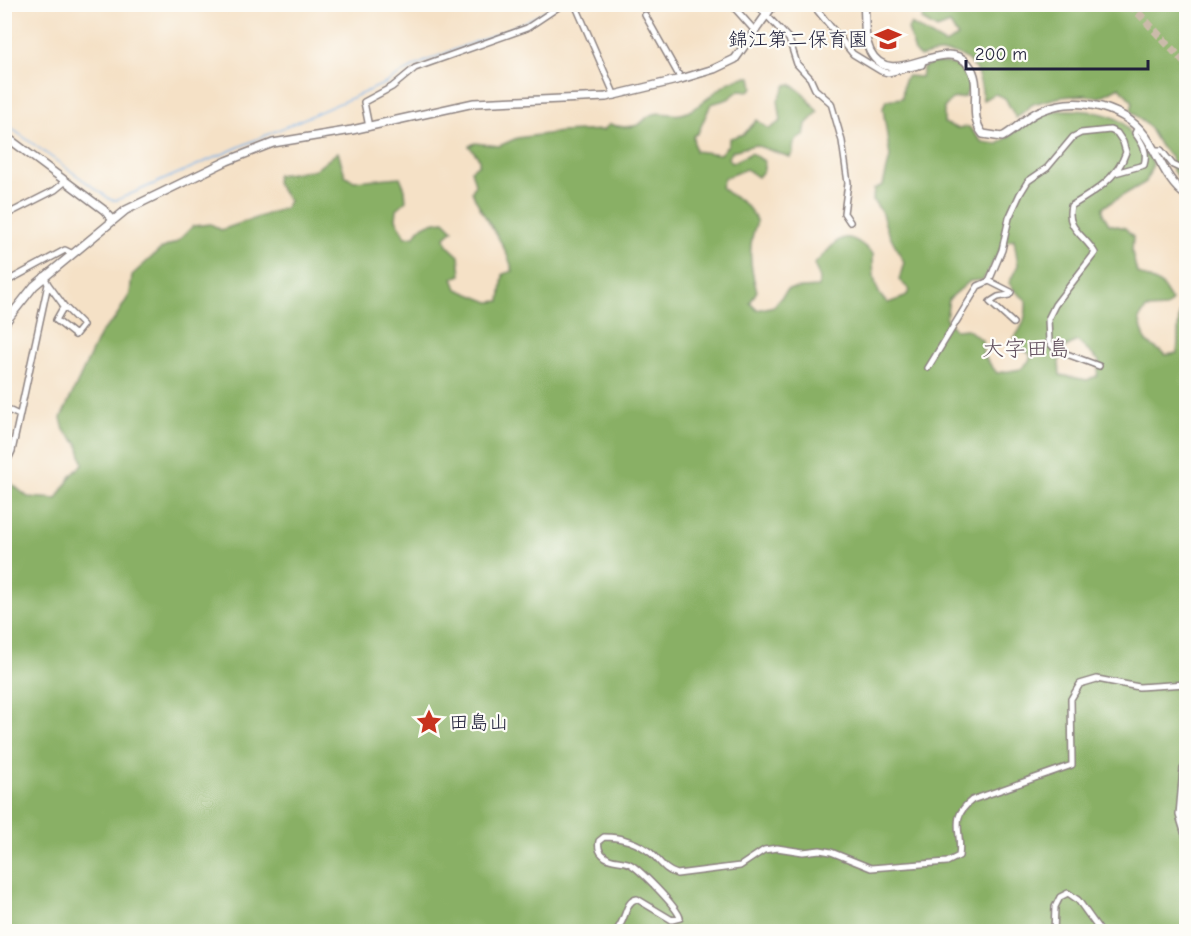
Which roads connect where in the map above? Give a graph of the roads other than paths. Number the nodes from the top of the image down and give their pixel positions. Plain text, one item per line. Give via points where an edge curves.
1 (563, 4) edge
2 (575, 4) edge
3 (731, 4) edge
4 (756, 4) edge
5 (774, 4) edge
6 (812, 4) edge
7 (864, 4) edge
8 (766, 14) junction
9 (645, 15) dead end
10 (755, 31) junction
11 (922, 61) junction
12 (681, 79) junction
13 (615, 96) junction
14 (369, 127) junction
15 (1138, 127) junction
16 (4, 135) edge
17 (1155, 150) junction
18 (1186, 171) edge
19 (1113, 173) junction
20 (66, 181) junction
21 (1186, 195) edge
22 (4, 216) edge
23 (113, 220) junction
24 (850, 222) dead end
25 (72, 253) junction
26 (45, 276) junction
27 (989, 281) junction
28 (4, 283) edge
29 (48, 284) junction
30 (64, 306) junction
31 (1013, 323) dead end
32 (4, 324) edge
33 (1099, 366) dead end
34 (928, 368) dead end
35 (4, 408) edge
36 (19, 415) junction
37 (4, 468) edge
38 (1186, 684) edge
39 (1186, 763) edge
40 (1186, 838) edge
41 (615, 932) edge
42 (1054, 932) edge
43 (1101, 932) edge

1 - 14 street via 527,28 415,69 364,102
2 - 13 street
3 - 10 street
4 - 8 street
5 - 8 street
6 - 11 street via 853,54 881,71 909,69 922,65
7 - 11 street via 867,42 876,58 896,67
8 - 10 street
8 - 24 street via 789,39 797,64 815,89 831,103 842,141 848,183 844,213
9 - 12 street
10 - 12 street via 735,59
11 - 15 street via 949,55 967,64 975,81 974,117 989,137 1002,137 1039,111 1071,105 1107,108
12 - 13 street
13 - 14 street via 474,103
14 - 23 street via 273,142 141,201
15 - 17 street
15 - 19 street via 1135,133 1146,156 1144,165
16 - 20 street
17 - 18 street via 1161,150 1173,165
17 - 21 street via 1171,179
19 - 27 street via 1126,152 1117,133 1110,130 1073,137 1020,194
19 - 33 street via 1094,193 1071,206 1071,223 1095,253 1048,319 1049,342 1056,350
20 - 22 street
20 - 23 street
23 - 25 street
25 - 26 street
25 - 28 street via 65,250
26 - 29 street
26 - 32 street
27 - 31 street via 1011,292 990,302
27 - 34 street via 974,292
29 - 30 street
29 - 36 street
30 - 30 street via 56,320 75,335 83,325
35 - 36 street
36 - 37 street via 12,451
38 - 41 street via 1139,687 1097,679 1080,684 1071,699 1072,765 972,800 957,817 959,856 947,862 871,868 831,852 777,848 764,850 741,866 677,874 667,871 635,842 604,837 598,846 601,853 635,867 675,907 680,918 672,920 632,899
39 - 40 street via 1179,815
42 - 43 street via 1055,908 1060,897 1068,893 1078,900

